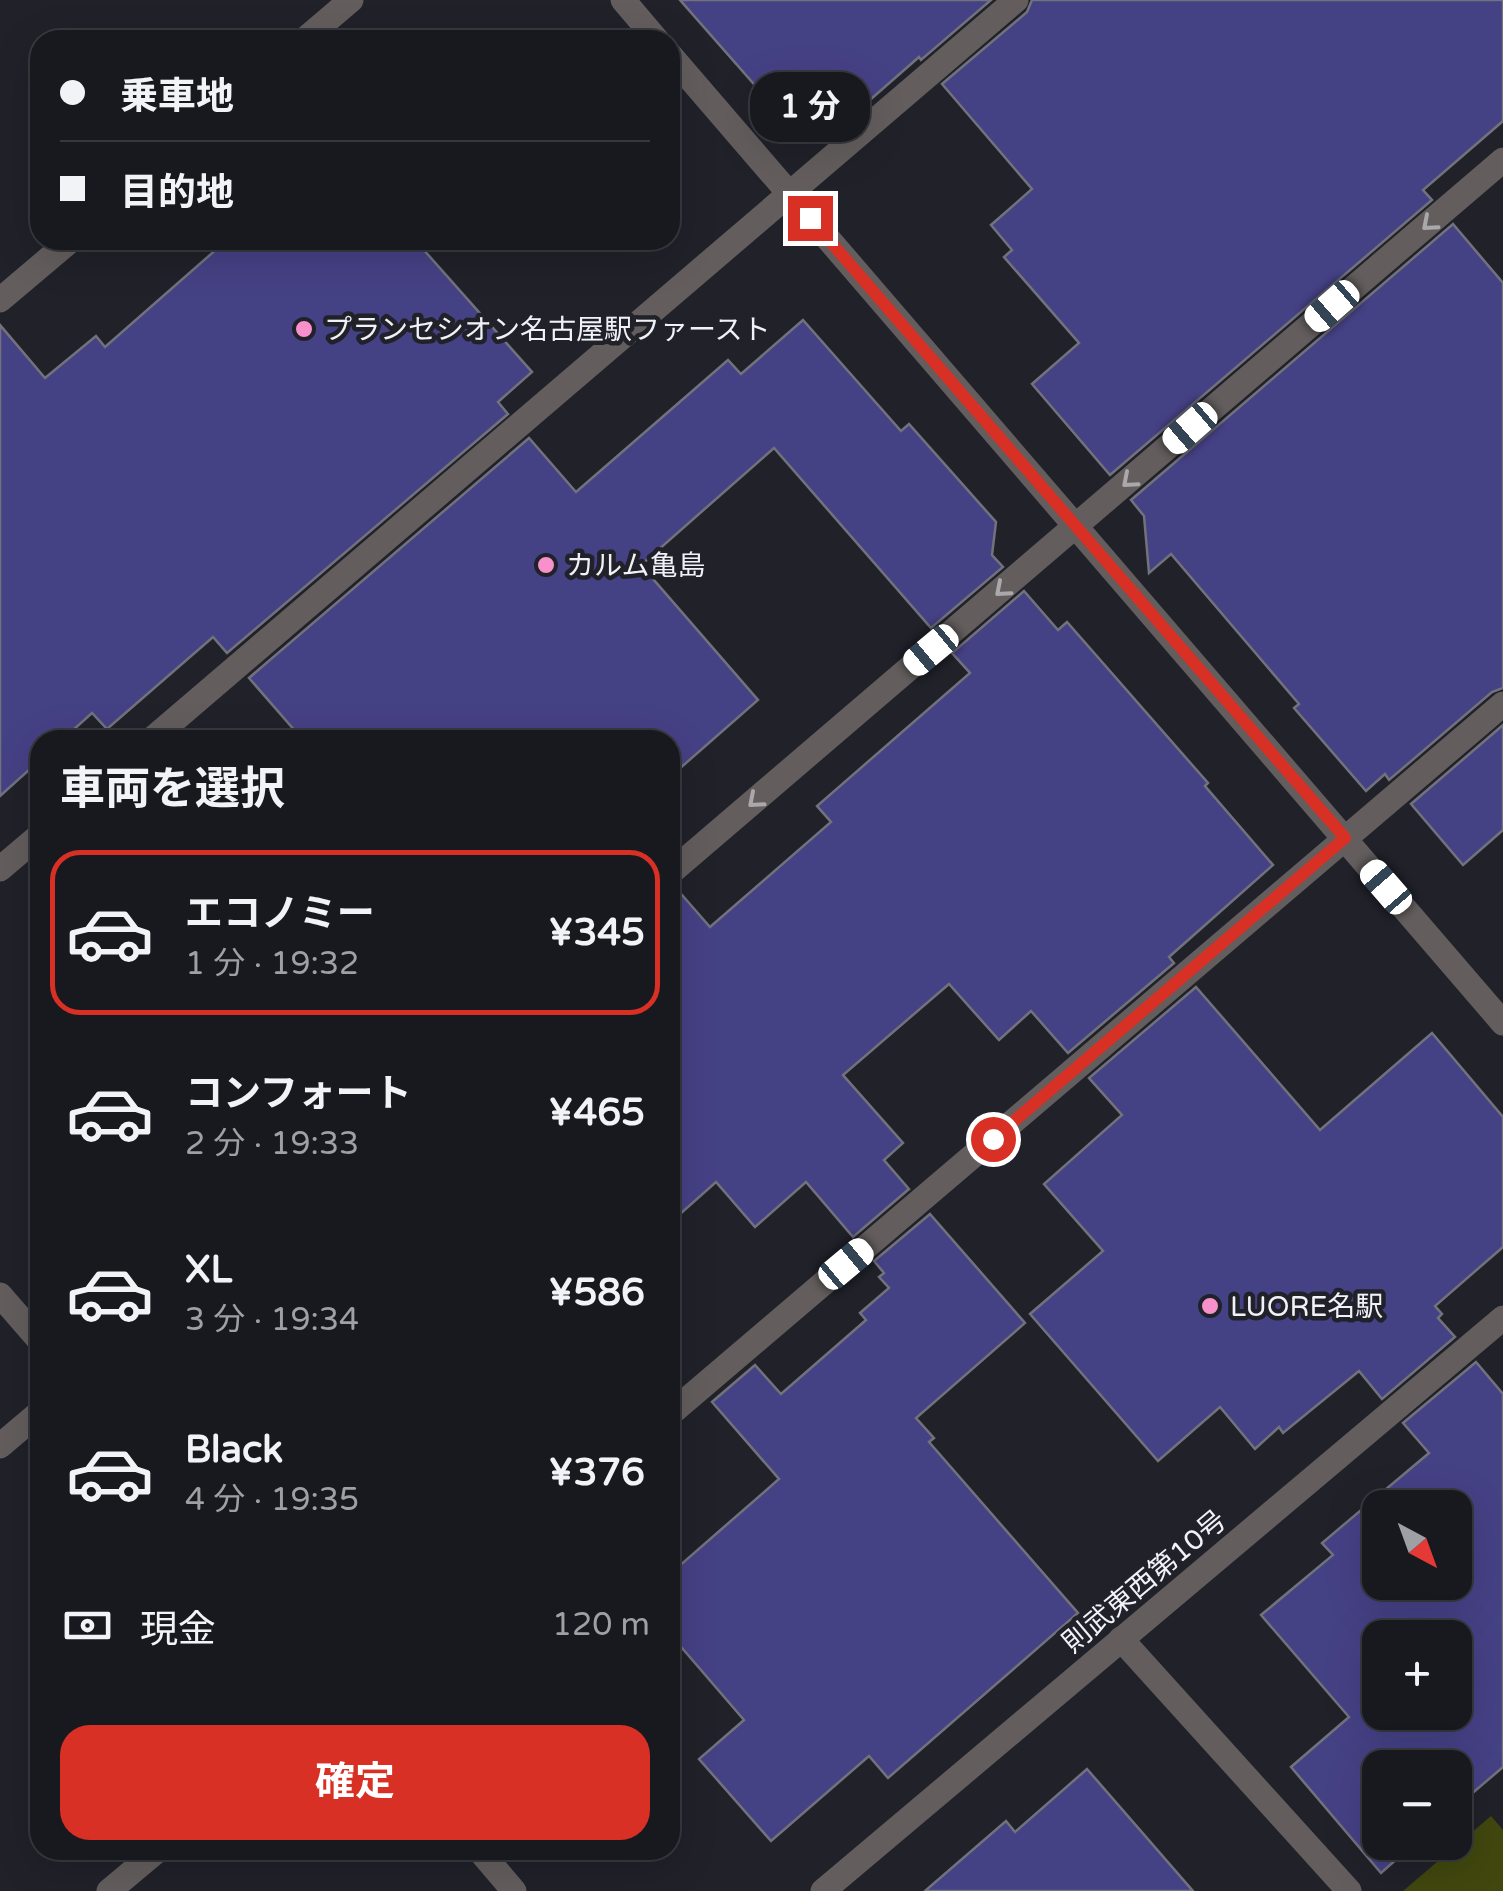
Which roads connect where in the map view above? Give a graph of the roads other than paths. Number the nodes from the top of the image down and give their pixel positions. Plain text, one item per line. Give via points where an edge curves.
1 (351, 0) edge
2 (622, 0) edge
3 (1016, 0) edge
4 (316, 30) edge
5 (648, 30) edge
6 (680, 67) edge
7 (1503, 160) edge
8 (790, 194) junction
9 (59, 250) edge
10 (0, 300) edge
11 (1076, 526) junction
12 (1503, 704) edge
13 (163, 730) edge
14 (1345, 838) junction
15 (30, 844) edge
16 (680, 865) edge
17 (0, 869) edge
18 (1503, 1023) edge
19 (0, 1295) edge
20 (1503, 1318) edge
21 (30, 1330) edge
22 (680, 1405) edge
23 (30, 1420) edge
24 (0, 1446) edge
25 (1122, 1640) junction
26 (146, 1860) edge
27 (488, 1860) edge
28 (110, 1891) edge
29 (514, 1891) edge
30 (823, 1891) edge
31 (1348, 1891) edge

1 - 4 street
2 - 5 street
3 - 8 street
6 - 8 street
7 -> 11 street
8 - 11 street
8 - 13 street
9 - 10 street
11 - 14 street
11 -> 16 street
12 - 14 street
14 - 18 street
14 - 22 street
15 - 17 street
19 - 21 street
20 - 25 street, 則武東西第10号
23 - 24 street
25 - 30 street, 則武東西第10号
25 - 31 street
26 - 28 street
27 - 29 street

